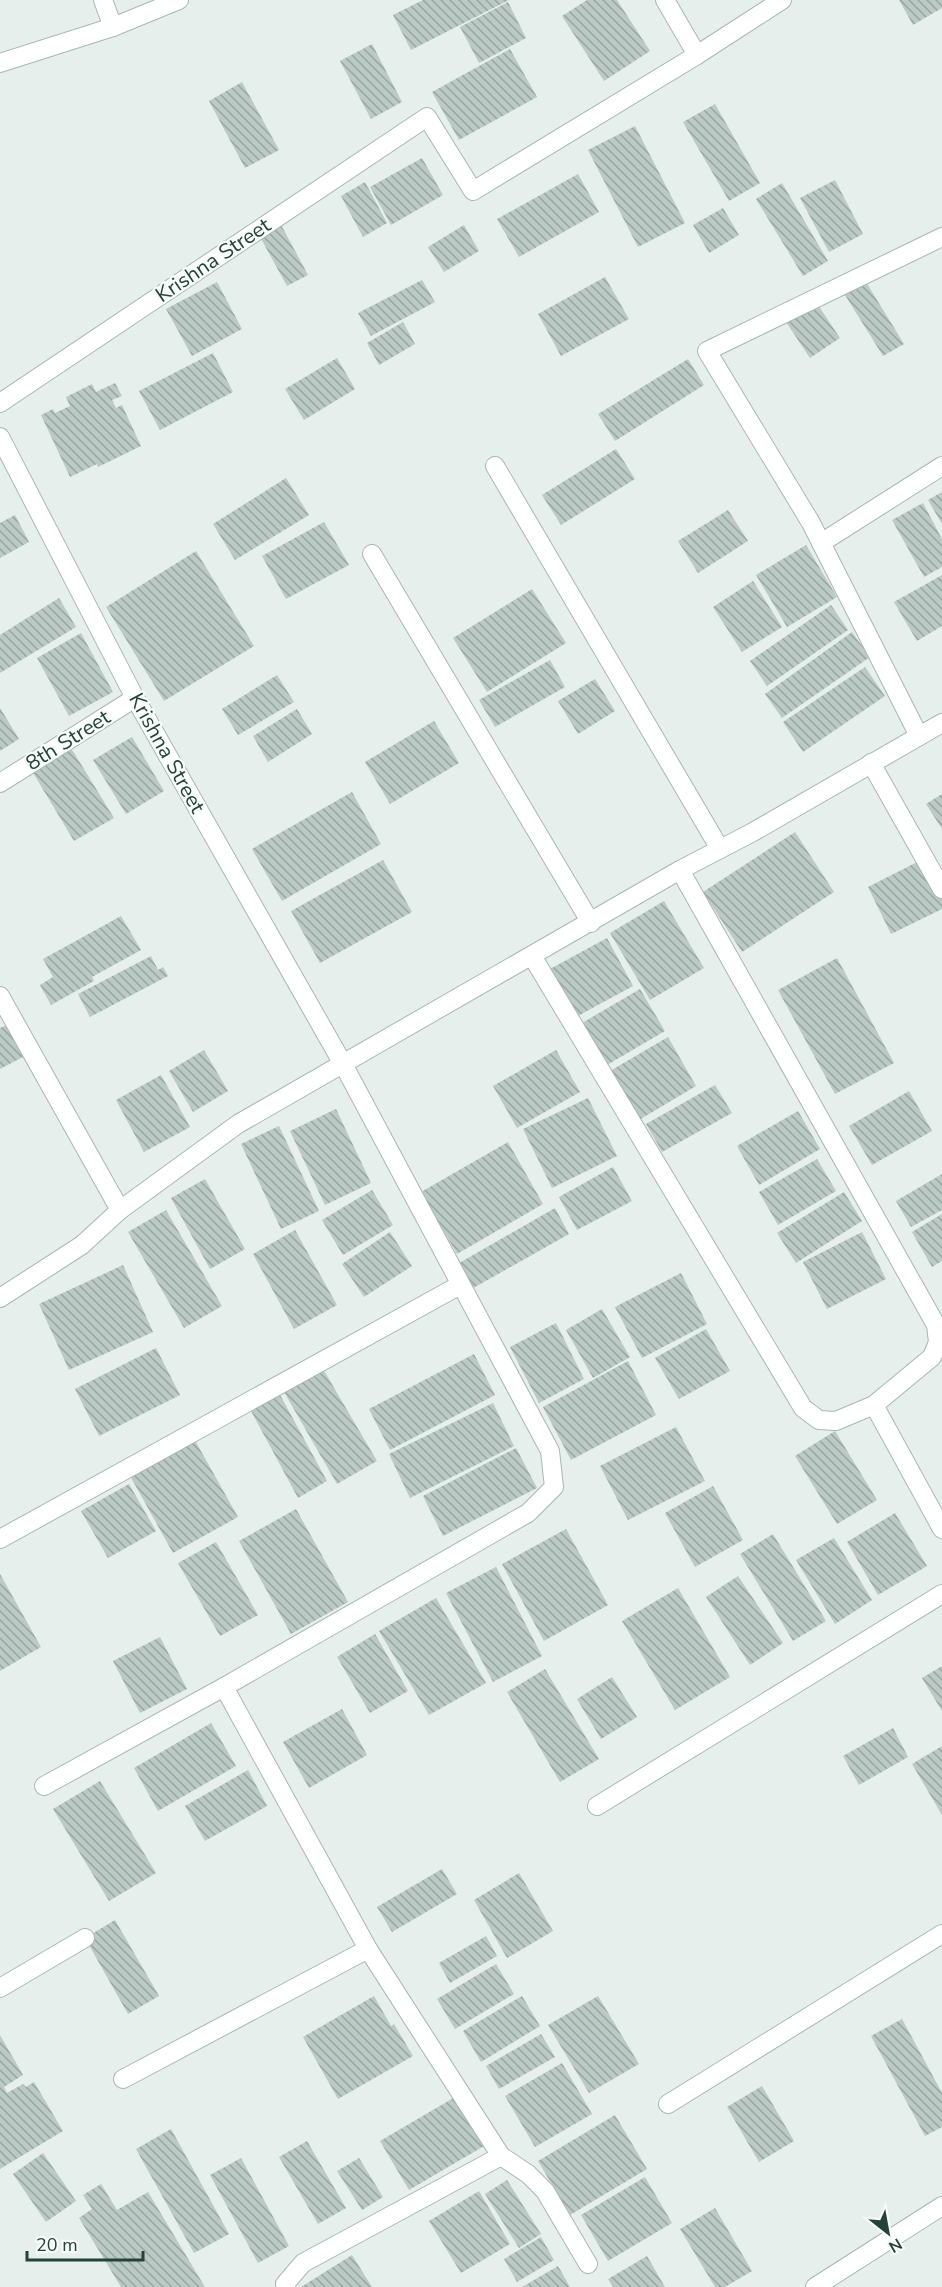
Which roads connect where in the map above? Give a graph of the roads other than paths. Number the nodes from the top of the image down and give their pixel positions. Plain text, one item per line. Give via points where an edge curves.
1 (103, 0) edge
2 (179, 0) edge
3 (665, 0) edge
4 (782, 0) edge
5 (113, 27) junction
6 (697, 55) junction
7 (0, 63) edge
8 (942, 237) edge
9 (0, 403) edge
10 (0, 437) edge
11 (495, 466) dead end
12 (942, 466) edge
13 (822, 543) junction
14 (372, 554) dead end
15 (135, 698) junction
16 (942, 723) edge
17 (919, 736) junction
18 (871, 764) junction
19 (0, 783) edge
20 (720, 849) junction
21 (680, 870) junction
22 (942, 889) edge
23 (591, 923) junction
24 (532, 956) junction
25 (0, 996) edge
26 (343, 1064) junction
27 (120, 1210) junction
28 (460, 1285) junction
29 (0, 1298) edge
30 (874, 1405) junction
31 (942, 1529) edge
32 (0, 1539) edge
33 (942, 1594) edge
34 (224, 1687) junction
35 (44, 1786) dead end
36 (597, 1806) dead end
37 (942, 1934) edge
38 (85, 1938) dead end
39 (368, 1949) junction
40 (0, 1988) edge
41 (123, 2079) dead end
42 (668, 2104) dead end
43 (501, 2156) junction
44 (942, 2205) edge
45 (588, 2264) dead end
46 (286, 2287) edge
47 (815, 2287) edge

1 - 5 street
2 - 5 street
3 - 6 street
4 - 6 street
5 - 7 street
6 - 9 street, Krishna Street via 473,191 427,117
8 - 13 street via 707,351
10 - 15 street, Krishna Street
11 - 20 street
12 - 13 street
13 - 17 street
14 - 23 street
15 - 19 street, 8th Street
15 - 26 street, Krishna Street
16 - 17 street
17 - 18 street
18 - 20 street
18 - 22 street
20 - 21 street
21 - 23 street
21 - 30 street via 936,1325 939,1342 932,1357
23 - 24 street
24 - 26 street
24 - 30 street via 803,1408 819,1420 836,1421
25 - 27 street
26 - 27 street via 238,1124
26 - 28 street, Krishna Street
27 - 29 street via 82,1245
28 - 32 street
28 - 34 street, Krishna Street via 550,1450 554,1487 528,1513
30 - 31 street
33 - 36 street
34 - 35 street
34 - 39 street
37 - 42 street
38 - 40 street
39 - 41 street
39 - 43 street
43 - 45 street via 528,2174 545,2192
43 - 46 street via 303,2263
44 - 47 street

